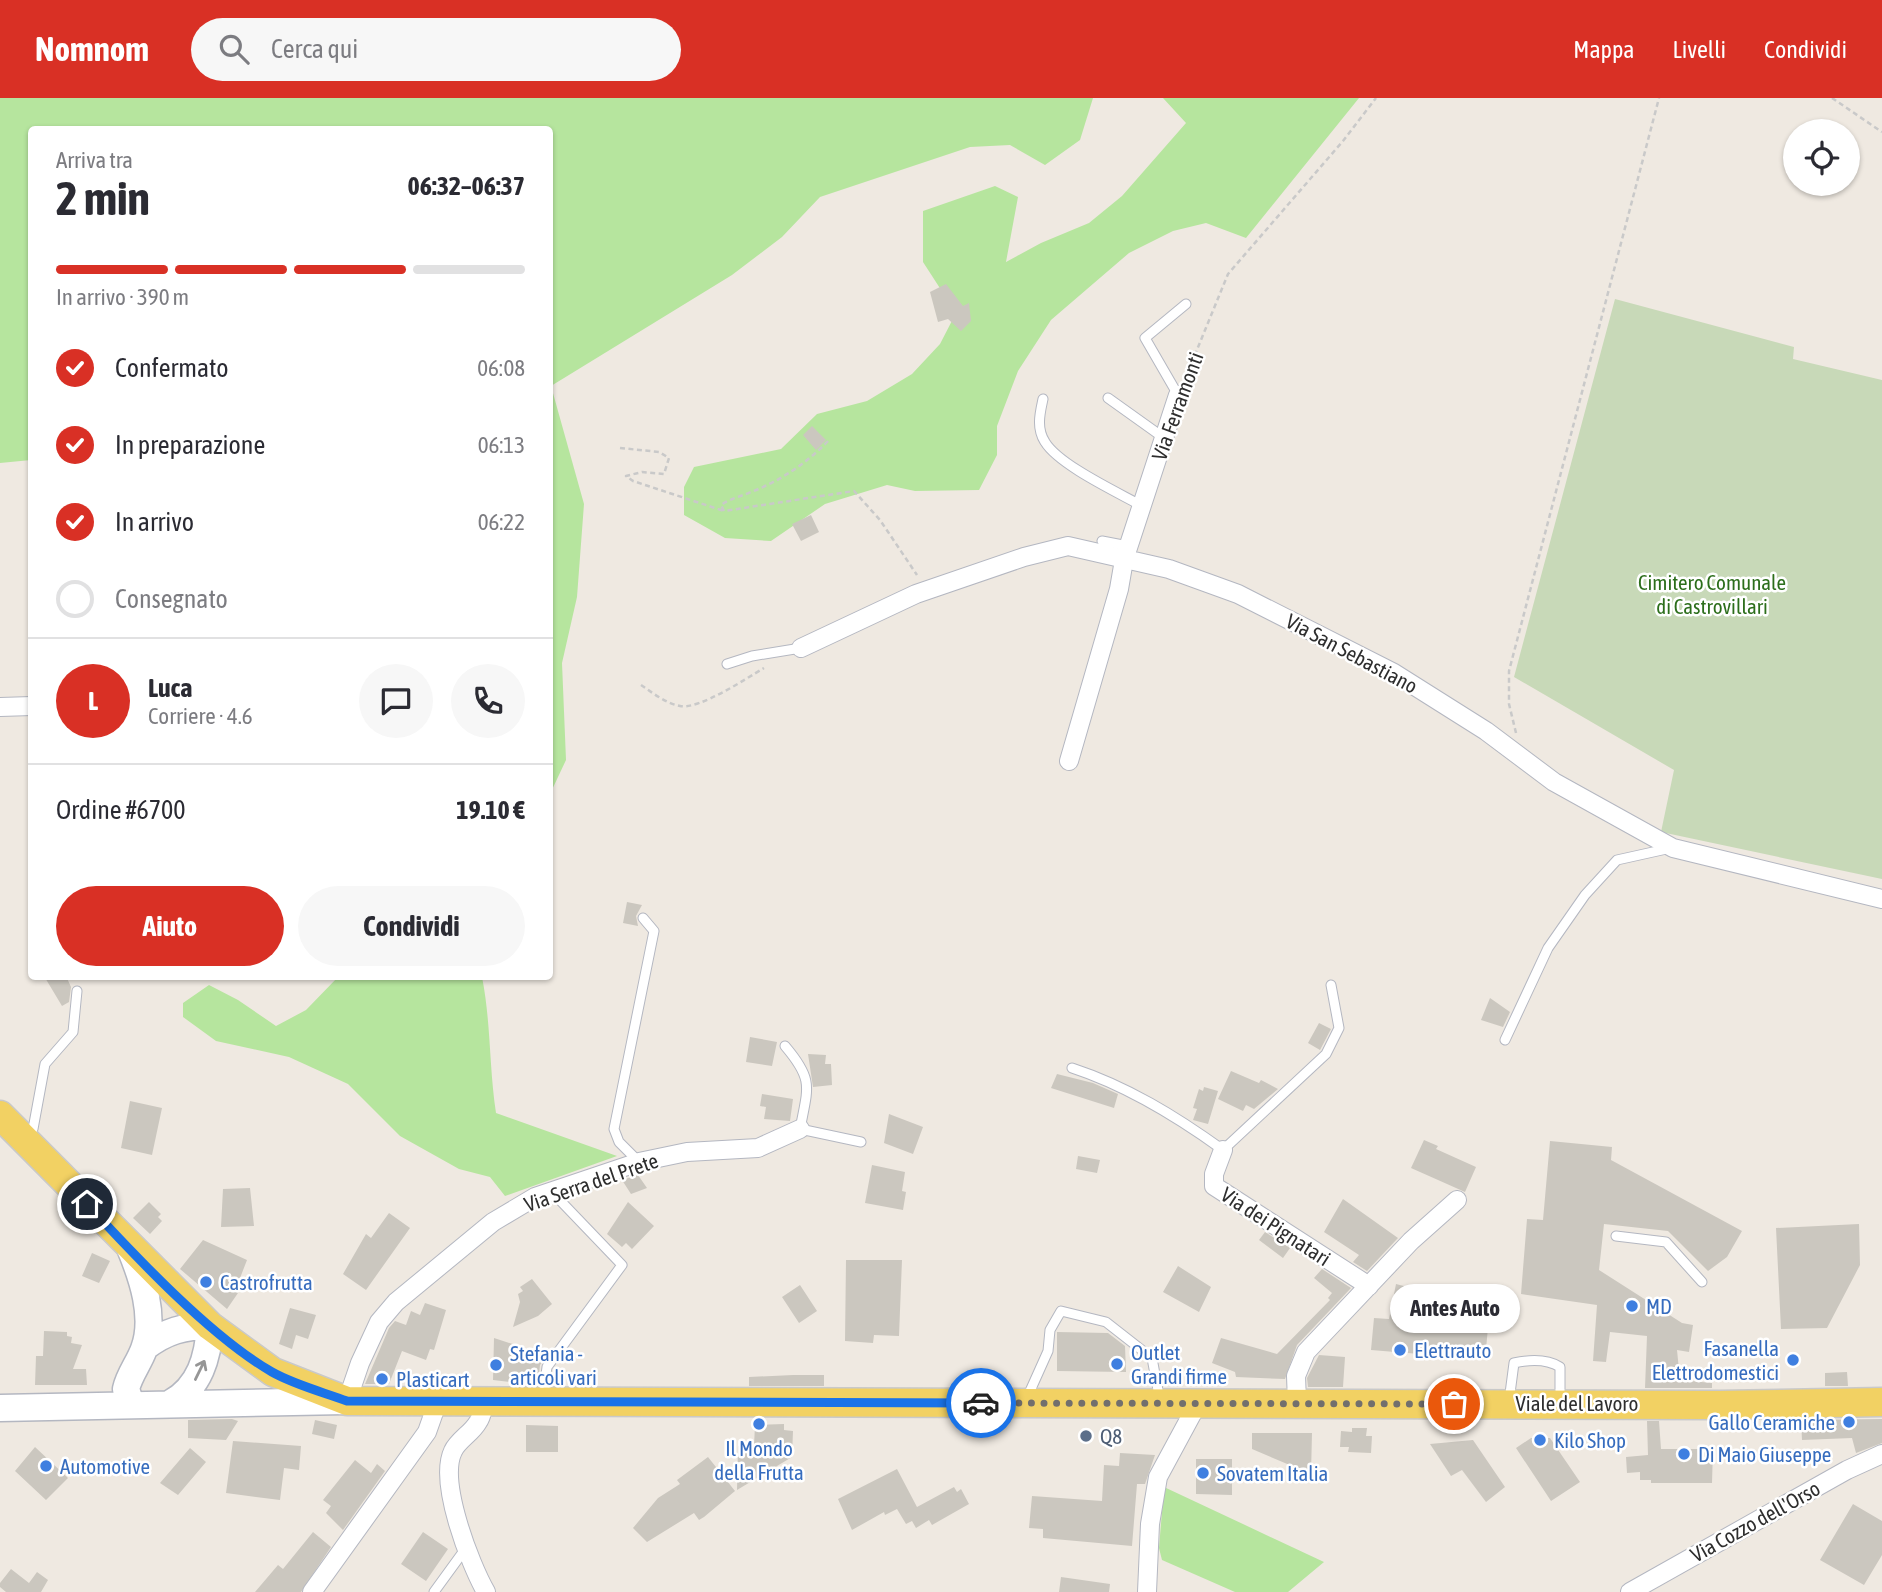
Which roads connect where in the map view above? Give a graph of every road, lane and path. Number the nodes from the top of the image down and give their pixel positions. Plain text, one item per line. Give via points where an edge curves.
1 (1376, 98) edge
2 (1659, 98) edge
3 (1832, 98) edge
4 (1882, 132) edge
5 (1186, 304) dead end
6 (1178, 395) junction
7 (1108, 398) dead end
8 (1043, 399) dead end
9 (1164, 438) junction
10 (828, 441) dead end
11 (621, 448) dead end
12 (1142, 506) junction
13 (724, 511) junction
14 (1102, 541) dead end
15 (1126, 553) junction
16 (926, 590) junction
17 (801, 648) joint
18 (727, 664) dead end
19 (771, 664) dead end
20 (641, 685) dead end
21 (28, 706) edge
22 (0, 707) edge
23 (1522, 758) junction
24 (1069, 761) dead end
25 (1672, 848) junction
26 (1882, 899) edge
27 (643, 918) dead end
28 (1331, 985) dead end
29 (77, 991) dead end
30 (1505, 1040) dead end
31 (785, 1045) dead end
32 (1072, 1068) dead end
33 (0, 1115) edge
34 (800, 1129) junction
35 (22, 1135) junction
36 (861, 1142) dead end
37 (1223, 1150) junction
38 (639, 1162) junction
39 (552, 1192) junction
40 (1457, 1200) dead end
41 (1616, 1236) dead end
42 (130, 1248) junction
43 (1702, 1283) dead end
44 (1369, 1286) junction
45 (211, 1326) junction
46 (145, 1347) junction
47 (129, 1394) junction
48 (347, 1401) junction
49 (438, 1401) junction
50 (485, 1401) junction
51 (543, 1402) junction
52 (1297, 1402) junction
53 (1560, 1402) junction
54 (1882, 1402) edge
55 (171, 1403) junction
56 (1025, 1403) junction
57 (1160, 1403) junction
58 (1198, 1403) junction
59 (1508, 1403) junction
60 (0, 1408) edge
61 (1882, 1454) edge
62 (466, 1548) junction
63 (312, 1592) edge
64 (434, 1592) edge
65 (486, 1592) edge
66 (1147, 1592) edge
67 (1630, 1592) edge

1 - 6 path, Via Ferramonti via 1228,274
2 - 23 path via 1509,671 1509,704
3 - 4 path
5 - 6 lane via 1145,338
6 - 9 street, Via Ferramonti
7 - 9 lane
8 - 12 lane via 1038,421 1045,443 1079,471
9 - 12 street, Via Ferramonti
10 - 13 path via 771,483 730,498 721,505
11 - 13 path via 659,452 668,458 664,474 626,476 633,481
12 - 15 street, Via Ferramonti
13 - 16 path via 853,491 880,520
14 - 15 lane
15 - 16 street, Via San Sebastiano via 1068,545
15 - 23 street, Via San Sebastiano via 1315,630 1394,673
15 - 24 street, Via Ferramonti
16 - 17 street, Via San Sebastiano
17 - 18 lane
19 - 20 path via 730,689 683,707
21 - 22 street
23 - 25 street, Via San Sebastiano via 1554,782
25 - 26 street, Via San Sebastiano
25 - 30 lane via 1616,860 1585,895 1548,948
27 - 38 lane via 654,931 614,1129 619,1142
28 - 37 lane via 1339,1028 1326,1054
29 - 35 lane via 73,1032 45,1064 37,1118 33,1129
31 - 34 lane via 805,1069 808,1089
32 - 37 lane via 1111,1081 1185,1122
33 - 35 main road
34 - 36 lane
34 - 38 street, Via Serra del Prete via 758,1147 687,1152
35 - 42 main road
37 - 44 street, Via dei Pignatari via 1214,1186
38 - 39 street, Via Serra del Prete
39 - 48 street, Via Serra del Prete via 493,1222 396,1303 379,1322
39 - 51 lane via 622,1265 547,1367
40 - 44 street
41 - 43 lane via 1666,1241
42 - 45 main road
42 - 46 main road via 145,1285
44 - 52 street via 1306,1352 1296,1376
45 - 46 main road via 187,1326 162,1334
45 - 48 main road via 273,1373
55 -> 45 main road via 183,1396 202,1369
46 - 47 main road
47 - 55 main road
47 - 60 main road via 66,1405
48 - 49 main road, Viale del Lavoro
48 - 55 main road
49 - 50 main road, Viale del Lavoro
49 - 63 street via 427,1432
50 - 51 main road, Viale del Lavoro
50 - 62 street via 479,1422 453,1450 449,1467
51 - 56 main road, Viale del Lavoro
52 - 58 main road, Viale del Lavoro
52 - 59 main road, Viale del Lavoro
53 - 54 main road, Viale del Lavoro
53 - 59 main road, Viale del Lavoro
53 - 59 lane via 1560,1367 1552,1362 1523,1361 1510,1370
56 - 57 main road, Viale del Lavoro
56 - 57 lane via 1061,1311 1106,1321 1152,1358
57 - 58 main road, Viale del Lavoro
58 - 66 street via 1158,1477
61 - 67 street, Via Cozzo dell'Orso
62 - 64 lane
62 - 65 street

